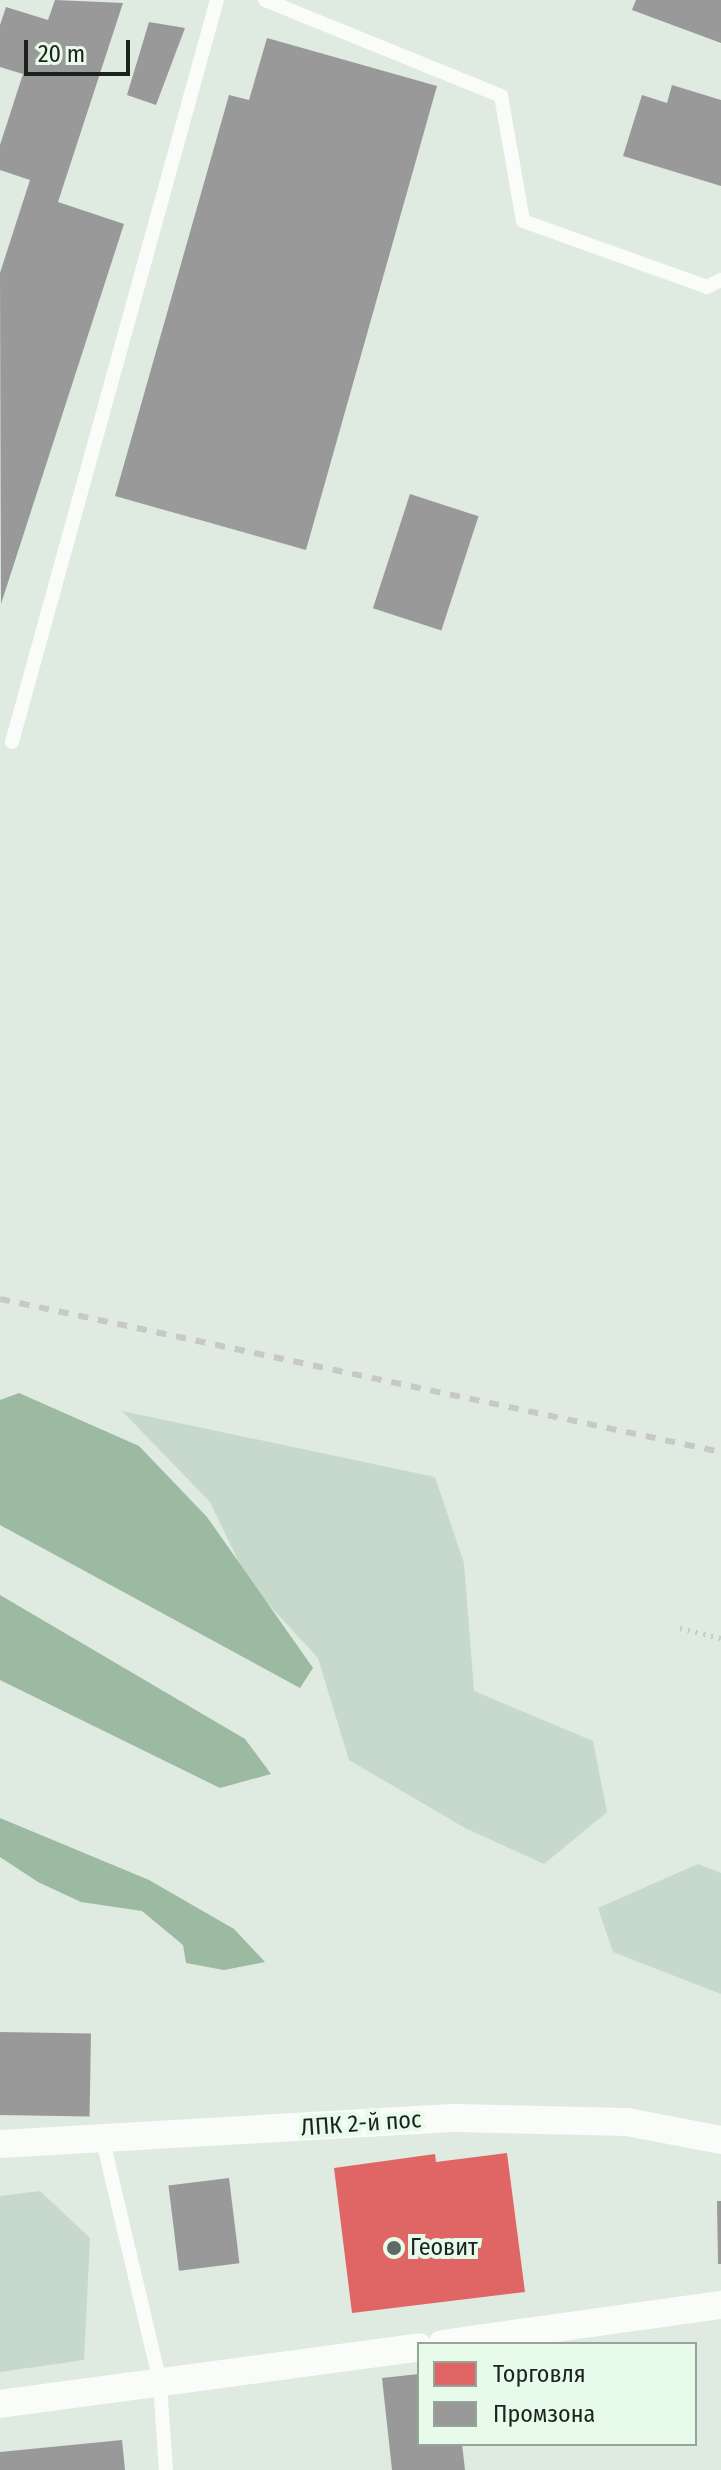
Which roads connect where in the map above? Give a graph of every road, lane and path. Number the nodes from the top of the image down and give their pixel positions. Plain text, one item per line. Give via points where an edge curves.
1 (217, 0) edge
2 (265, 0) edge
3 (721, 280) edge
4 (12, 742) dead end
5 (680, 1628) dead end
6 (721, 1638) edge
7 (721, 2140) edge
8 (103, 2141) junction
9 (0, 2144) edge
10 (721, 2305) edge
11 (456, 2342) edge
12 (417, 2347) edge
13 (160, 2383) junction
14 (0, 2404) edge
15 (166, 2470) edge

1 - 4 lane
2 - 3 lane via 501,96 523,221 707,287
5 - 6 path
7 - 8 street, ЛПК 2-й пос via 627,2122 456,2118
8 - 9 street, ЛПК 2-й пос
8 - 13 lane
10 - 11 street
12 - 13 street
13 - 14 street
13 - 15 lane

